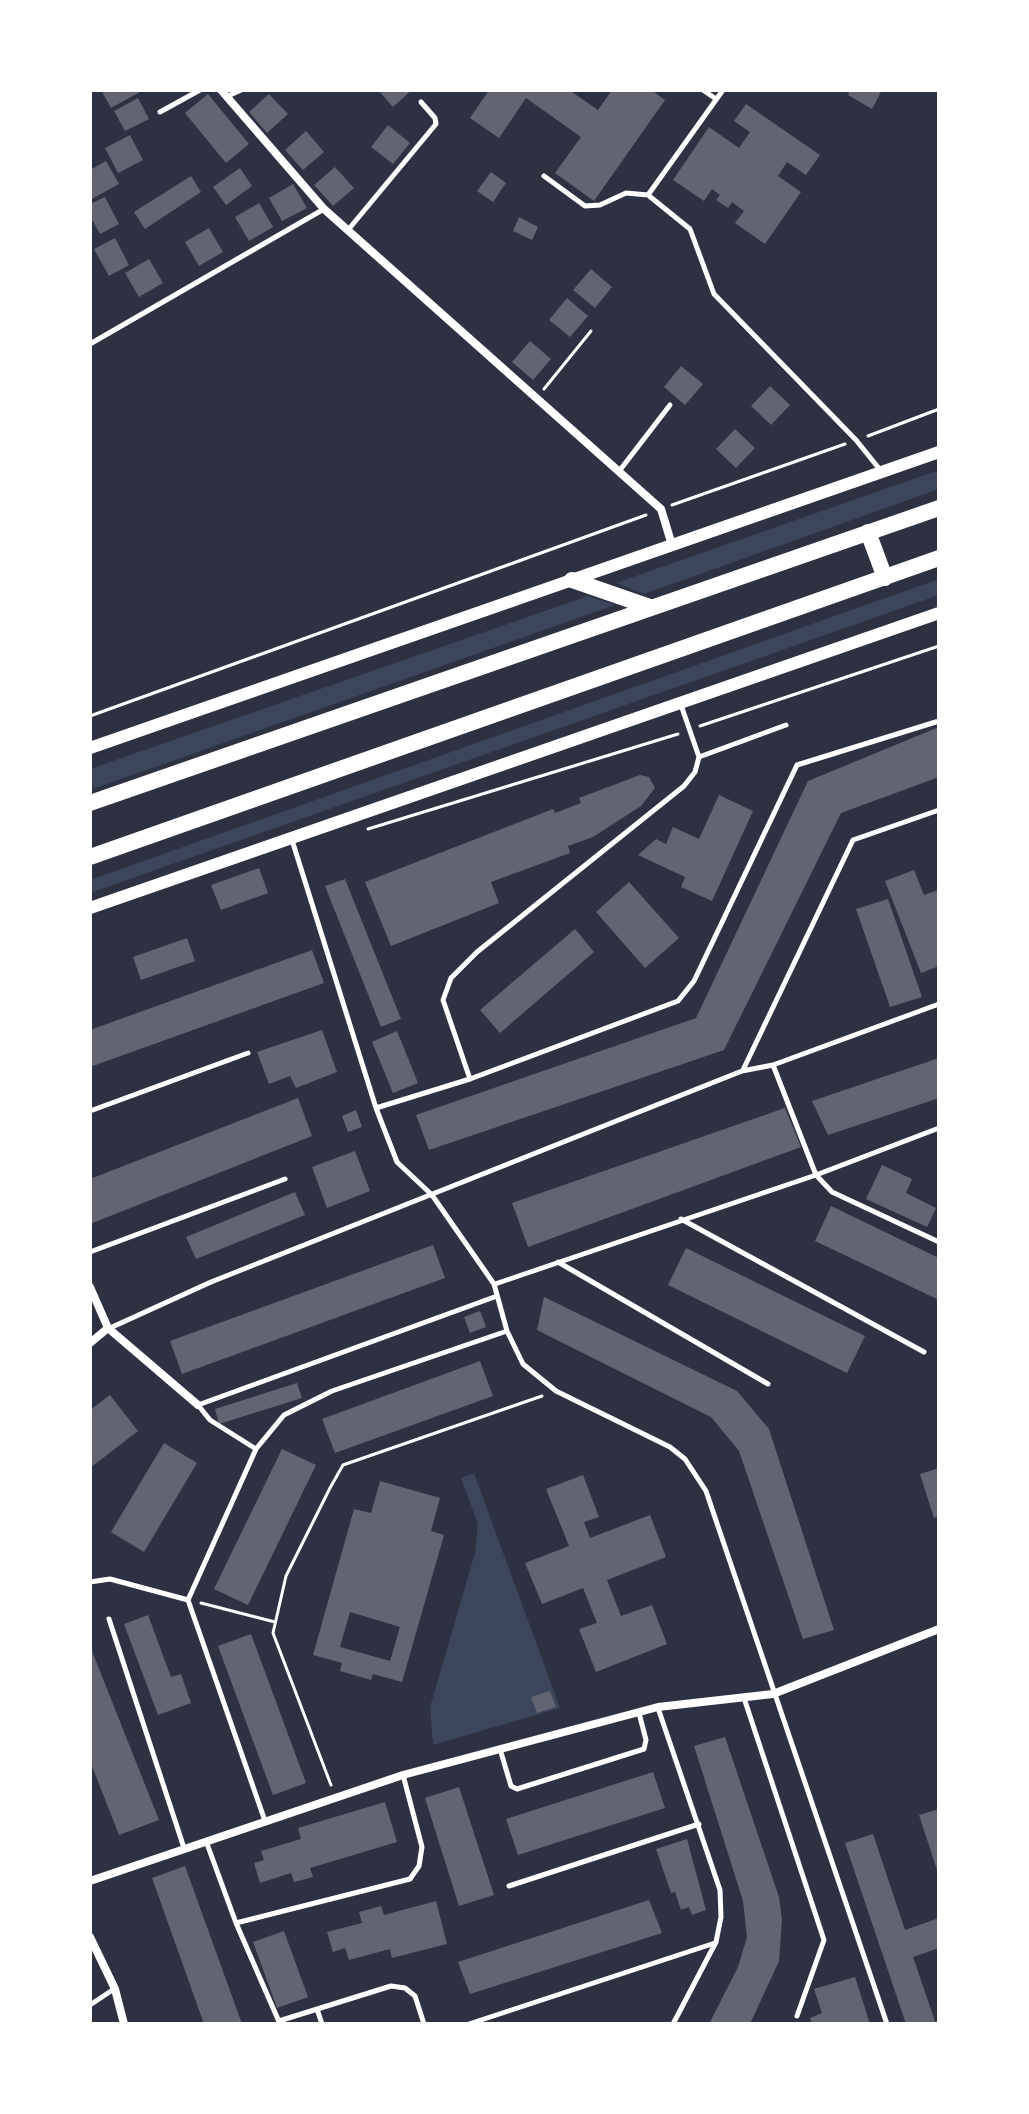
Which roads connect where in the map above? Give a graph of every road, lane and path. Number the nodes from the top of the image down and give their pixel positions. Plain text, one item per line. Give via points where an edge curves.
1 (200, 90) edge
2 (241, 90) edge
3 (703, 90) edge
4 (723, 90) edge
5 (224, 93) edge
6 (716, 99) junction
7 (421, 102) dead end
8 (160, 112) dead end
9 (544, 176) dead end
10 (648, 195) junction
11 (324, 209) junction
12 (347, 231) junction
13 (591, 331) dead end
14 (90, 344) edge
15 (536, 398) junction
16 (670, 405) dead end
17 (939, 409) edge
18 (856, 440) junction
19 (939, 452) edge
20 (620, 470) junction
21 (881, 472) junction
22 (939, 508) edge
23 (661, 509) junction
24 (868, 532) junction
25 (672, 545) junction
26 (939, 558) edge
27 (885, 578) junction
28 (572, 580) junction
29 (650, 607) junction
30 (939, 613) edge
31 (939, 646) edge
32 (679, 701) junction
33 (90, 716) edge
34 (939, 721) edge
35 (786, 725) dead end
36 (689, 730) junction
37 (90, 748) edge
38 (699, 757) junction
39 (90, 803) edge
40 (939, 810) edge
41 (356, 833) dead end
42 (291, 837) junction
43 (90, 857) edge
44 (90, 908) edge
45 (939, 1004) edge
46 (248, 1053) dead end
47 (773, 1065) junction
48 (742, 1071) junction
49 (470, 1079) junction
50 (376, 1108) junction
51 (90, 1111) edge
52 (939, 1128) edge
53 (816, 1175) junction
54 (285, 1179) dead end
55 (432, 1195) junction
56 (680, 1219) junction
57 (939, 1242) edge
58 (90, 1252) edge
59 (558, 1262) junction
60 (494, 1284) junction
61 (90, 1287) edge
62 (497, 1296) junction
63 (108, 1328) junction
64 (507, 1331) junction
65 (90, 1343) edge
66 (924, 1352) dead end
67 (768, 1384) dead end
68 (556, 1391) junction
69 (198, 1405) junction
70 (256, 1449) junction
71 (90, 1582) edge
72 (188, 1600) junction
73 (109, 1619) dead end
74 (275, 1622) junction
75 (939, 1629) edge
76 (773, 1694) junction
77 (743, 1697) junction
78 (658, 1707) junction
79 (639, 1712) junction
80 (500, 1749) junction
81 (403, 1775) junction
82 (335, 1796) junction
83 (265, 1821) junction
84 (699, 1824) junction
85 (206, 1841) junction
86 (184, 1849) junction
87 (90, 1881) edge
88 (509, 1886) dead end
89 (236, 1923) junction
90 (90, 1937) edge
91 (716, 1942) junction
92 (115, 1989) junction
93 (90, 2005) edge
94 (317, 2009) junction
95 (797, 2016) dead end
96 (279, 2022) edge
97 (124, 2024) edge
98 (322, 2024) edge
99 (424, 2024) edge
100 (469, 2024) edge
101 (673, 2024) edge
102 (887, 2024) edge

1 - 8 lane
2 - 5 lane
3 - 6 lane
4 - 6 lane
5 - 11 street
6 - 10 lane
7 - 12 lane via 436,124
9 - 10 lane via 585,206 626,193
10 - 18 lane via 690,229 714,294
11 - 12 street
11 - 14 lane
12 - 15 street
13 - 15 path
15 - 20 street
16 - 20 lane
17 - 18 path
18 - 21 lane
18 - 23 path
19 - 21 street
20 - 23 street
21 - 25 street
22 - 24 main road
23 - 25 street
23 - 33 path
24 - 27 main road
24 - 29 main road
25 - 28 street
26 - 27 main road
27 - 43 main road
28 - 29 main road
28 - 37 street
29 - 39 main road
30 - 32 street
31 - 36 path
32 - 36 lane
32 - 42 street
34 - 49 lane via 797,765 694,981 678,1001
35 - 38 lane
36 - 38 lane
36 - 41 path
38 - 49 lane via 684,786 451,978 443,1000
40 - 48 lane via 853,840
42 - 44 street
42 - 50 lane
45 - 47 lane
46 - 51 lane
47 - 48 lane
47 - 53 lane
48 - 55 lane
49 - 50 lane
50 - 55 lane via 397,1162
52 - 53 lane
53 - 56 lane
53 - 57 lane via 832,1192
54 - 58 lane
55 - 60 lane
55 - 63 lane
56 - 59 lane
56 - 66 lane
59 - 60 lane
59 - 67 lane
60 - 62 lane
61 - 63 street
62 - 64 lane
62 - 69 lane
63 - 65 street
63 - 69 street
64 - 68 lane via 523,1364
64 - 70 lane via 332,1391 284,1415
68 - 74 path via 343,1465 286,1576
68 - 76 lane via 670,1447 696,1473 714,1509
69 - 70 lane via 210,1420
70 - 72 lane
71 - 72 lane via 110,1579
72 - 74 path
72 - 83 lane
73 - 86 lane
74 - 82 path via 273,1633
75 - 76 street
76 - 77 street
76 - 102 lane
77 - 78 street
77 - 95 lane via 824,1940
78 - 79 street
78 - 84 lane
79 - 80 street
79 - 80 lane via 644,1749 517,1789 511,1786
80 - 81 street
81 - 82 street
81 - 89 lane via 422,1847 410,1879
82 - 83 street
83 - 85 street
84 - 88 lane
84 - 91 lane via 720,1890
85 - 86 street
85 - 89 lane
86 - 87 street
89 - 96 lane
90 - 92 street
91 - 100 lane
91 - 101 lane
92 - 93 lane
92 - 97 street
94 - 96 lane
94 - 98 lane
94 - 99 lane via 391,1986 415,1996

